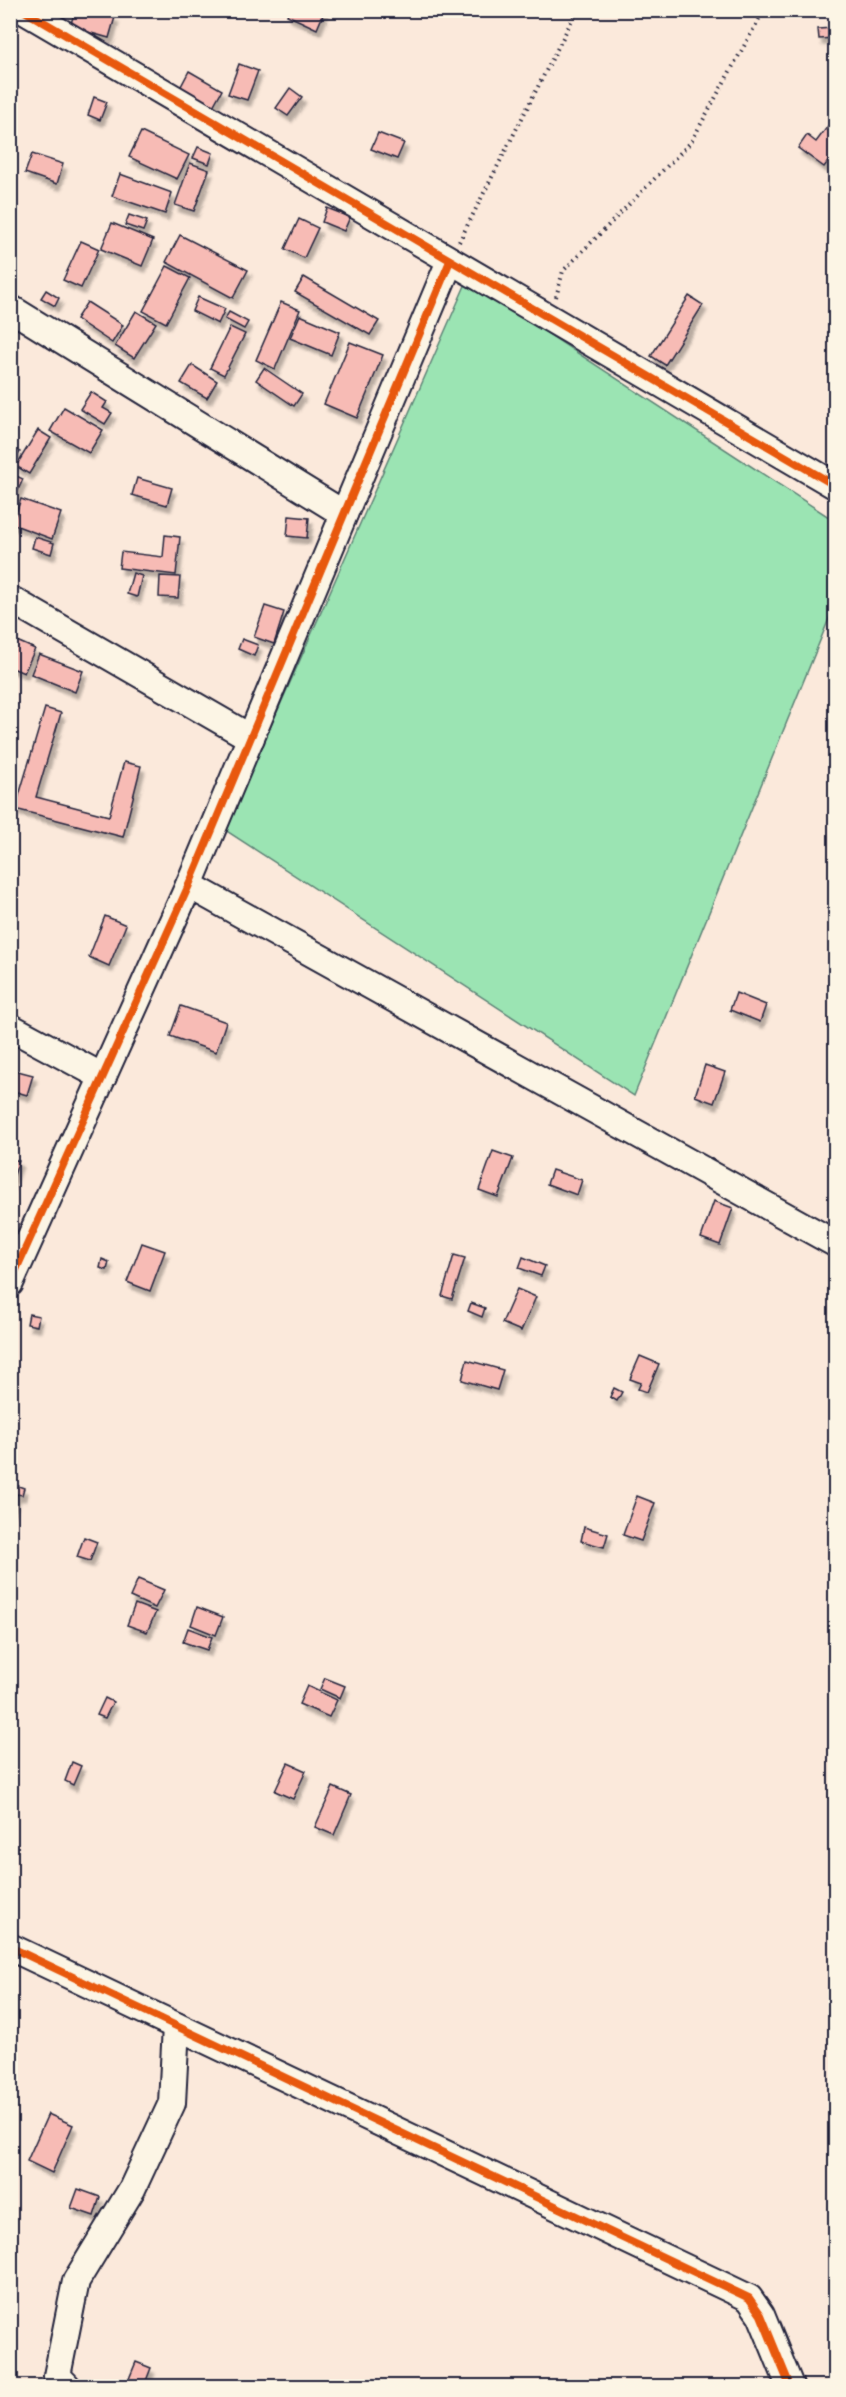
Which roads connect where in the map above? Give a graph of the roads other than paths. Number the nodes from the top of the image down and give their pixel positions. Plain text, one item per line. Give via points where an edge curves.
1 (23, 10) edge
2 (450, 261) junction
3 (10, 308) edge
4 (836, 486) edge
5 (344, 514) junction
6 (10, 599) edge
7 (251, 738) junction
8 (189, 885) junction
9 (10, 1027) edge
10 (104, 1077) junction
11 (836, 1244) edge
12 (10, 1283) edge
13 (10, 1947) edge
14 (176, 2026) junction
15 (67, 2386) edge
16 (790, 2386) edge

1 - 2 street
2 - 4 street
2 - 5 street
3 - 5 street
5 - 7 street
6 - 7 street
7 - 8 street
8 - 10 street
8 - 11 street
9 - 10 street
10 - 12 street
13 - 14 street
14 - 15 street via 172,2103 132,2189 76,2281 57,2376
14 - 16 street via 749,2298 761,2314

